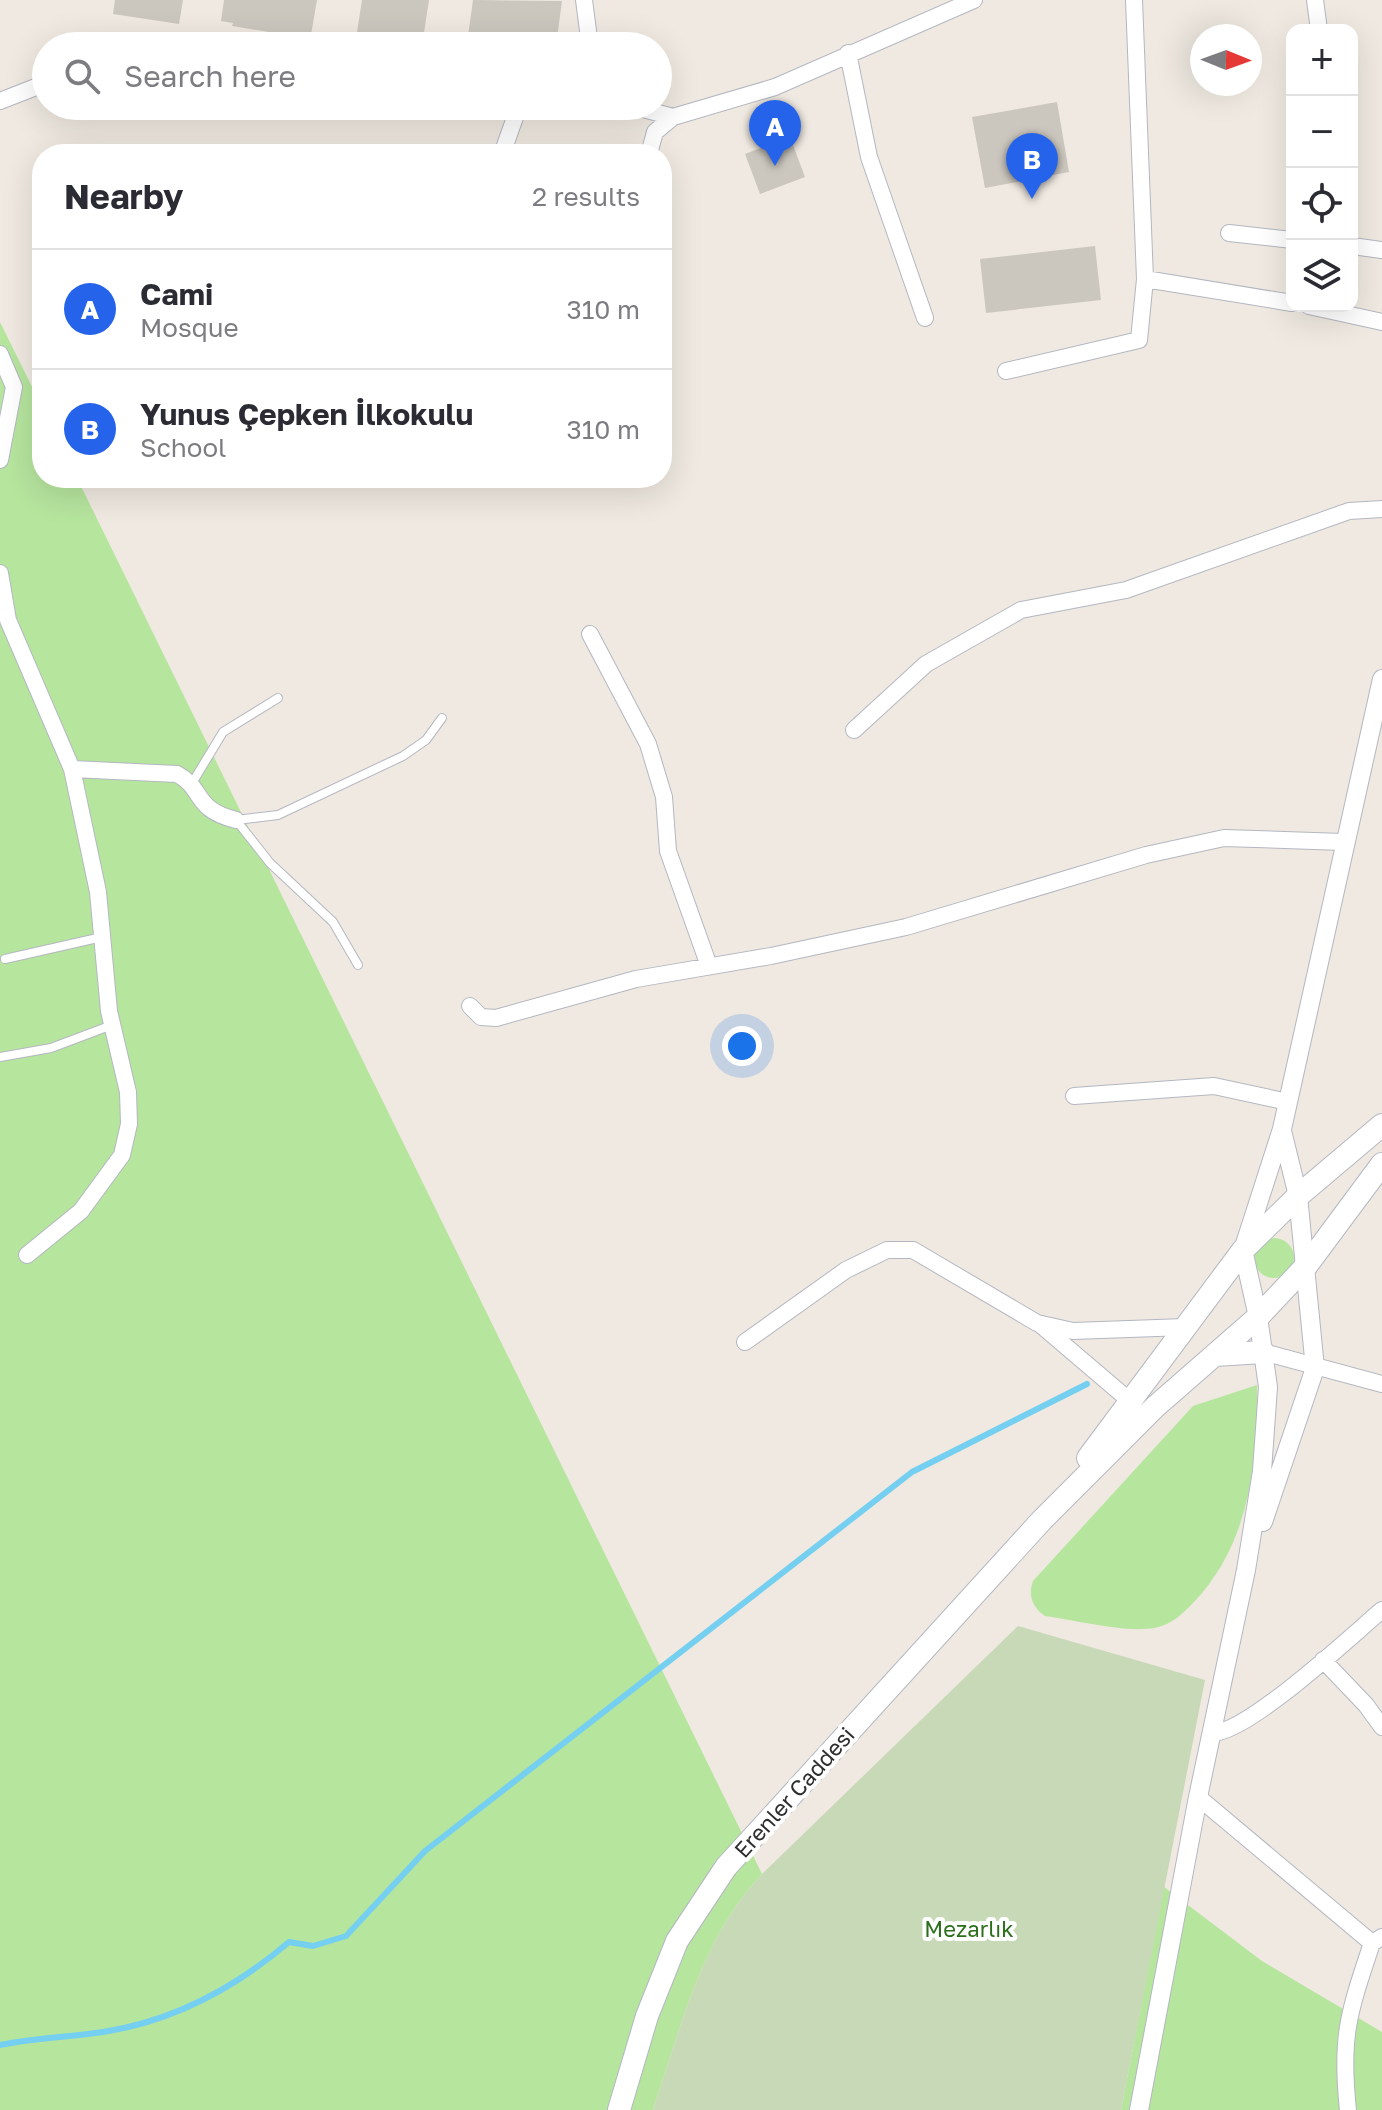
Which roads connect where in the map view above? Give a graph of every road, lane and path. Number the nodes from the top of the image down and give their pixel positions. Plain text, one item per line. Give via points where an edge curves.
1 (584, 0) edge
2 (974, 0) edge
3 (1134, 0) edge
4 (1315, 0) edge
5 (1318, 24) edge
6 (588, 32) edge
7 (848, 53) junction
8 (32, 88) edge
9 (0, 101) edge
10 (673, 117) edge
11 (514, 120) edge
12 (669, 120) edge
13 (506, 144) edge
14 (652, 144) edge
15 (1229, 233) dead end
16 (1286, 239) edge
17 (1358, 247) edge
18 (1382, 250) edge
19 (1145, 279) junction
20 (1286, 302) edge
21 (1336, 312) edge
22 (925, 318) dead end
23 (1382, 322) edge
24 (0, 354) edge
25 (1006, 371) dead end
26 (0, 460) edge
27 (1382, 509) edge
28 (0, 573) edge
29 (4, 627) edge
30 (590, 634) dead end
31 (1382, 679) edge
32 (278, 698) dead end
33 (442, 718) dead end
34 (1378, 720) edge
35 (854, 730) dead end
36 (72, 769) junction
37 (191, 785) junction
38 (236, 820) junction
39 (1343, 842) junction
40 (102, 937) junction
41 (5, 959) dead end
42 (358, 965) dead end
43 (709, 966) junction
44 (470, 1006) dead end
45 (112, 1025) junction
46 (0, 1057) edge
47 (1074, 1096) dead end
48 (1288, 1102) junction
49 (1382, 1125) edge
50 (1282, 1129) junction
51 (1382, 1164) edge
52 (1298, 1196) junction
53 (1243, 1250) junction
54 (27, 1255) dead end
55 (1307, 1265) junction
56 (1258, 1317) junction
57 (1037, 1323) junction
58 (1185, 1327) junction
59 (745, 1342) dead end
60 (1263, 1352) junction
61 (1215, 1355) junction
62 (1315, 1368) junction
63 (1382, 1384) edge
64 (1130, 1401) junction
65 (1042, 1520) junction
66 (1246, 1570) junction
67 (1382, 1610) edge
68 (1323, 1660) junction
69 (1382, 1727) edge
70 (1211, 1733) junction
71 (1198, 1797) junction
72 (1377, 1940) edge
73 (619, 2110) edge
74 (1139, 2110) edge
75 (1348, 2110) edge

1 - 6 street
2 - 7 street
3 - 19 street
4 - 5 street
7 - 10 street via 775,87
7 - 22 street via 869,157
8 - 9 street
11 - 13 street
12 - 14 street via 655,132
15 - 16 street
17 - 18 street
19 - 20 street
19 - 25 street via 1139,340
21 - 23 street
24 - 26 street via 14,387
27 - 35 street via 1349,511 1126,590 1021,610 926,664
28 - 29 street
29 - 36 street
30 - 43 street via 648,744 664,797 668,851
31 - 34 street
32 - 37 lane via 223,732
33 - 38 lane via 426,740 403,756 278,815
34 - 39 street
36 - 37 street via 169,772
36 - 40 street
37 - 38 street via 207,809
38 - 42 lane via 270,863 333,922
39 - 43 street via 1224,838 1146,855 906,927
39 - 48 street
40 - 41 lane
40 - 45 street
43 - 44 street via 636,979 496,1018 481,1017
45 - 46 lane via 51,1048
45 - 54 street via 128,1092 129,1124 122,1155 81,1211
47 - 48 street via 1214,1086
48 - 50 street
49 - 52 main road, Erenler Caddesi
50 - 52 street
50 - 53 street
51 - 55 main road, Erenler Caddesi
52 - 53 main road, Erenler Caddesi
52 - 55 street
53 - 56 street
53 - 58 main road, Erenler Caddesi
55 - 56 main road, Erenler Caddesi
55 - 62 street
56 - 60 street
56 - 61 main road, Erenler Caddesi
57 - 58 street via 1073,1331
57 - 59 street via 913,1250 887,1250 846,1270
57 - 64 street
58 - 64 main road, Erenler Caddesi
60 - 61 main road
60 - 62 street
60 - 66 street via 1268,1387 1262,1471
61 - 65 main road, Erenler Caddesi
62 - 63 street
62 - 66 street
64 - 65 main road, Erenler Caddesi
65 - 73 main road, Erenler Caddesi via 726,1867 677,1941 647,2016
66 - 70 street
67 - 68 street
68 - 69 street
68 - 70 street via 1232,1729
70 - 71 street
71 - 72 street
71 - 74 street
72 - 75 street via 1352,2000 1344,2039

